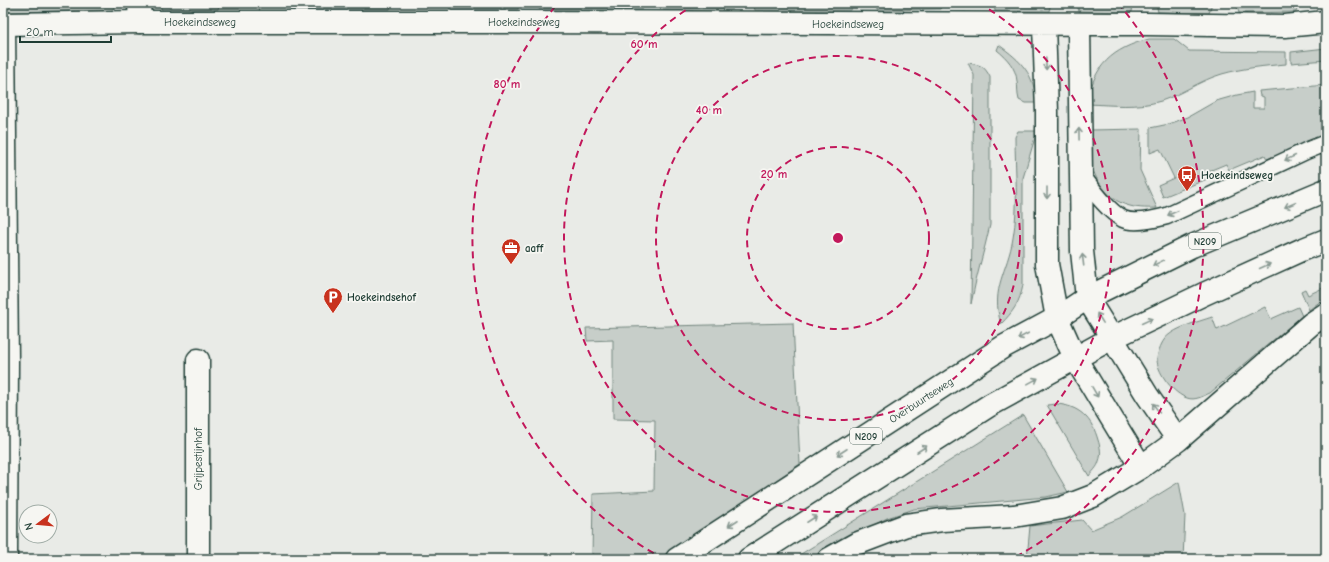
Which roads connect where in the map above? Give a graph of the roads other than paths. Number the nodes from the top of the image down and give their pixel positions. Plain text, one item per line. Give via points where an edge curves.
1 (140, 12) edge
2 (1326, 22) edge
3 (3, 24) edge
4 (1044, 25) junction
5 (1078, 25) junction
6 (1326, 142) edge
7 (1080, 173) junction
8 (1326, 190) edge
9 (1326, 240) edge
10 (1087, 298) junction
11 (1326, 314) edge
12 (1057, 318) junction
13 (1112, 338) junction
14 (1075, 358) junction
15 (198, 360) dead end
16 (1178, 440) junction
17 (1141, 467) junction
18 (6, 559) edge
19 (198, 559) edge
20 (678, 559) edge
21 (749, 559) edge
22 (829, 559) edge

1 - 3 street, Hoekeindseweg
1 - 4 street, Hoekeindseweg via 485,22
2 - 5 street, Hoekeindseweg via 1285,26
3 - 18 street via 7,362
4 - 5 street, Hoekeindseweg
4 -> 12 street via 1047,264
7 -> 5 street
6 -> 7 lane via 1167,216 1147,221 1124,219 1106,206
10 -> 7 street via 1082,251
8 -> 10 street, N209 via 1192,246
13 -> 9 street
10 - 12 street, Overbuurtseweg / N209
13 -> 10 street
11 - 16 street via 1311,324
12 - 14 street
12 -> 20 street, Overbuurtseweg / N209 via 1003,347
13 - 14 street
16 -> 13 street
14 -> 17 street
21 -> 14 street via 990,405
15 - 19 street, Grijpestijnhof
16 - 17 street
17 - 22 street via 1093,496 1062,508 1014,516 906,525 856,544

